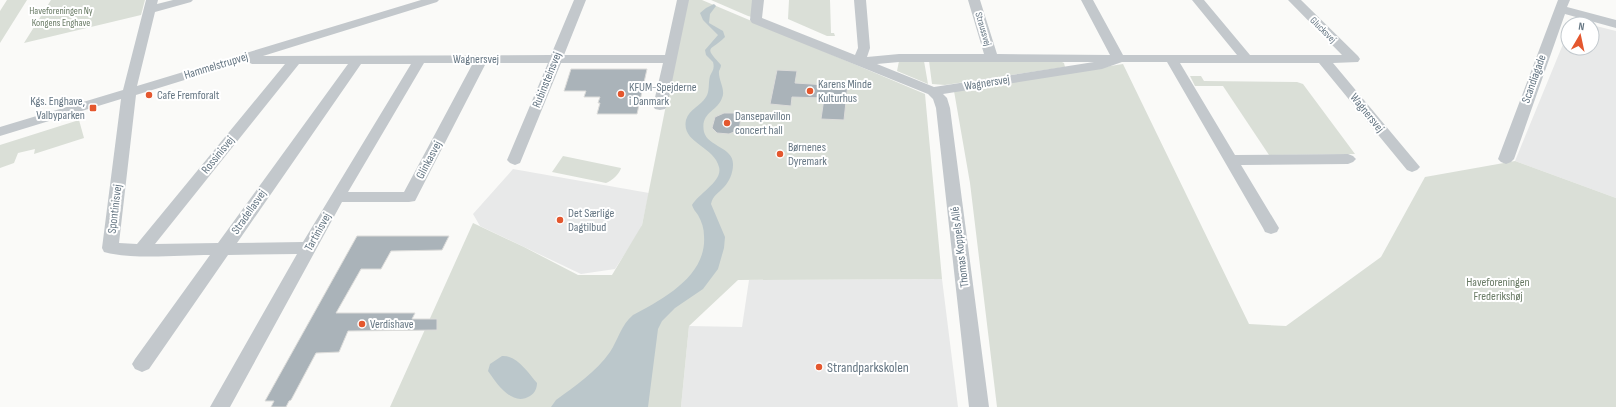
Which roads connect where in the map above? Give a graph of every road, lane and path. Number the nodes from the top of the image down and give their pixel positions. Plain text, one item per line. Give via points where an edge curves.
1 (187, 0) edge
2 (433, 0) edge
3 (580, 0) edge
4 (683, 0) edge
5 (758, 0) edge
6 (860, 0) edge
7 (974, 0) edge
8 (1087, 0) edge
9 (1198, 0) edge
10 (1294, 0) edge
11 (1562, 4) edge
12 (151, 5) edge
13 (1616, 24) edge
14 (992, 58) junction
15 (555, 59) junction
16 (670, 59) junction
17 (1118, 59) junction
18 (1171, 59) junction
19 (1247, 59) junction
20 (1353, 59) joint
21 (235, 60) junction
22 (295, 60) junction
23 (357, 60) junction
24 (420, 60) junction
25 (482, 60) junction
26 (1323, 60) junction
27 (859, 62) junction
28 (933, 91) junction
29 (129, 92) junction
30 (660, 106) dead end
31 (0, 132) edge
32 (1348, 159) dead end
33 (1506, 159) dead end
34 (515, 160) dead end
35 (1231, 160) junction
36 (1412, 167) dead end
37 (338, 197) junction
38 (1272, 228) dead end
39 (308, 248) junction
40 (141, 250) junction
41 (222, 250) junction
42 (142, 364) dead end
43 (220, 407) edge
44 (980, 407) edge

1 - 12 street
2 - 21 street, Hammelstrupvej
3 - 15 street, Rubinsteinsvej
4 - 16 street
5 - 27 street, Wagnersvej via 756,20
6 - 27 street via 864,48
7 - 14 street, Straussvej
8 - 17 street
9 - 19 street
10 - 20 street, Glucksvej
11 - 13 street
11 - 33 street, Scandiagade
12 - 29 street, Spontinisvej
14 - 17 street, Wagnersvej
14 - 27 street, Wagnersvej via 899,58
15 - 16 street, Wagnersvej
15 - 25 street, Wagnersvej
15 - 34 street, Rubinsteinsvej
16 - 30 street
17 - 18 street, Wagnersvej
17 - 28 street, Wagnersvej via 1102,65
18 - 19 street, Wagnersvej
18 - 35 street
19 - 26 street, Wagnersvej
20 - 26 street, Wagnersvej
21 - 22 street, Wagnersvej
21 - 29 street, Hammelstrupvej
22 - 23 street, Wagnersvej
22 - 40 street, Rossinisvej
23 - 24 street, Wagnersvej
23 - 41 street, Stradellasvej
24 - 25 street, Wagnersvej
24 - 37 street, Tartinisvej
25 - 37 street, Glinkasvej via 409,197
26 - 36 street, Wagnersvej
27 - 28 street, Wagnersvej
28 - 44 street, Thomas Koppels Allé via 940,98 943,108
29 - 31 street, Hammelstrupvej
29 - 40 street, Spontinisvej via 110,248
32 - 35 street
35 - 38 street
37 - 39 street, Tartinisvej
39 - 41 street, Spontinisvej
39 - 43 street, Tartinisvej
40 - 41 street, Spontinisvej
41 - 42 street, Stradellasvej

